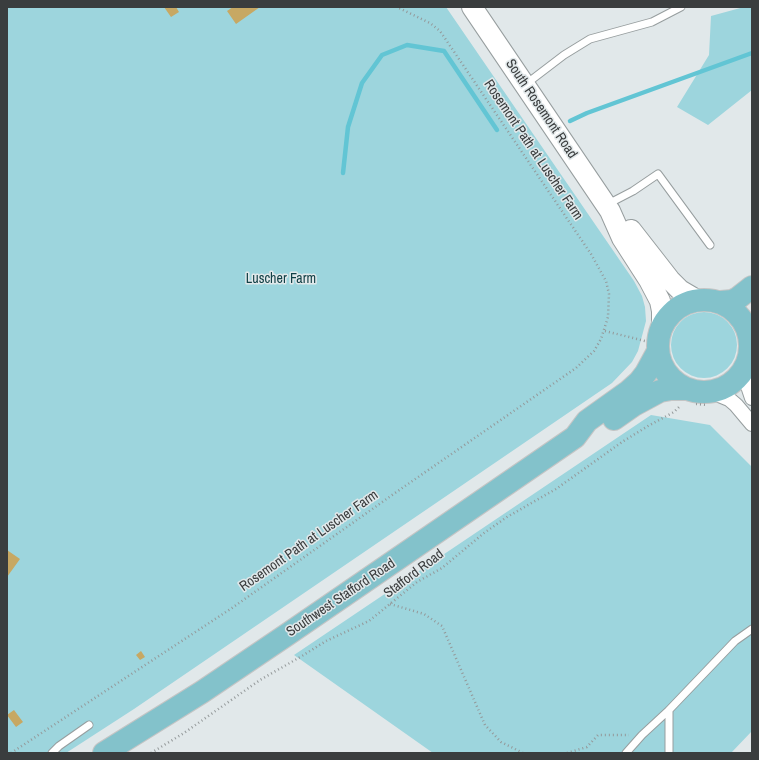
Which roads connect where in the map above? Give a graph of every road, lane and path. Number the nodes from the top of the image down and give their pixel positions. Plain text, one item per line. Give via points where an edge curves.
1 (397, 7) edge
2 (472, 7) edge
3 (681, 7) edge
4 (525, 85) junction
5 (608, 208) junction
6 (710, 245) dead end
7 (752, 287) edge
8 (698, 300) junction
9 (721, 302) junction
10 (751, 329) edge
11 (605, 330) junction
12 (651, 340) junction
13 (745, 369) junction
14 (752, 398) edge
15 (686, 399) junction
16 (711, 399) junction
17 (752, 424) edge
18 (575, 437) junction
19 (390, 604) junction
20 (752, 628) edge
21 (669, 710) junction
22 (89, 725) dead end
23 (642, 735) junction
24 (11, 753) edge
25 (52, 753) edge
26 (104, 753) edge
27 (150, 753) edge
28 (523, 753) edge
29 (567, 753) edge
30 (626, 753) edge
31 (669, 753) edge

1 - 11 path, Rosemont Path at Luscher Farm via 430,23 440,31 591,254 610,294
2 - 4 main road, South Rosemont Road
3 - 4 lane via 652,22 590,39
4 - 5 main road, South Rosemont Road
5 - 6 lane via 658,174
5 - 8 main road, South Rosemont Road via 631,230 663,273 680,290
5 - 12 main road, South Rosemont Road via 622,238 658,296 662,311
7 - 9 main road via 738,298
8 - 9 main road
8 - 12 main road via 673,311
9 - 10 main road via 737,313
10 - 13 main road via 750,350
11 - 12 path
11 - 24 path, Rosemont Path at Luscher Farm via 594,352 576,368 232,608
12 - 15 main road via 662,365
12 - 18 main road, Southwest Stafford Road via 646,373 639,382 587,421
13 - 14 street
13 - 16 main road via 737,379
15 - 16 path
15 - 16 main road via 700,392
15 - 18 main road, Southwest Stafford Road via 671,388 660,391 634,405 595,432
15 - 19 path, Stafford Road via 674,412 622,442 556,489 507,517 442,568 416,582
16 - 17 street via 729,400
18 - 26 main road, Southwest Stafford Road via 202,692
19 - 27 path, Stafford Road via 369,620 326,641 260,680 184,733
19 - 28 path via 424,614 442,626 485,725 501,742
20 - 21 lane via 735,641
21 - 23 lane
21 - 31 lane
22 - 25 lane
23 - 29 path via 598,735 586,747
23 - 30 lane

